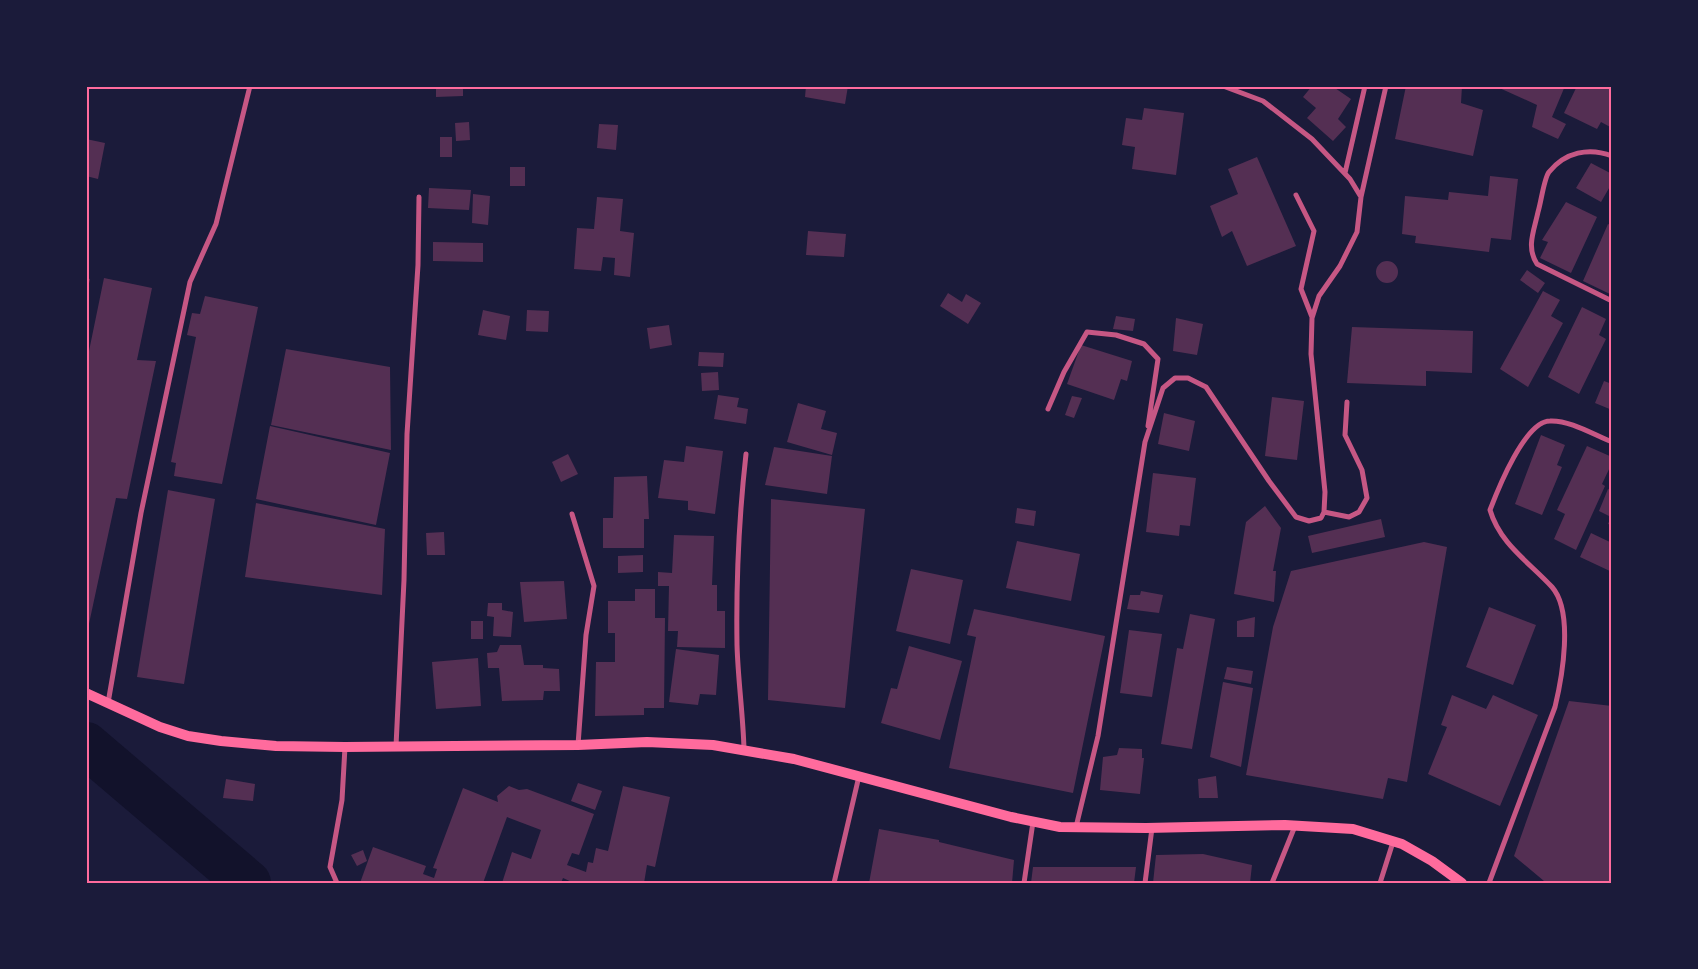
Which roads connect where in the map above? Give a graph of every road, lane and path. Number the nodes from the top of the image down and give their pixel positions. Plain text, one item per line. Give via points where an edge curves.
1 (250, 86) edge
2 (1223, 86) edge
3 (1365, 86) edge
4 (1386, 86) edge
5 (1612, 156) edge
6 (1344, 173) junction
7 (1296, 195) dead end
8 (1361, 196) junction
9 (419, 198) dead end
10 (1612, 301) edge
11 (1312, 318) junction
12 (1347, 402) dead end
13 (1048, 409) dead end
14 (1145, 442) junction
15 (1612, 442) edge
16 (746, 454) dead end
17 (1324, 512) junction
18 (572, 514) dead end
19 (86, 693) edge
20 (108, 703) junction
21 (578, 745) junction
22 (396, 746) junction
23 (345, 747) junction
24 (744, 749) junction
25 (859, 775) junction
26 (1033, 821) junction
27 (1295, 826) junction
28 (1076, 827) junction
29 (1152, 828) junction
30 (1393, 841) junction
31 (337, 883) edge
32 (834, 883) edge
33 (1024, 883) edge
34 (1145, 883) edge
35 (1272, 883) edge
36 (1380, 883) edge
37 (1462, 883) edge
38 (1489, 883) edge

1 - 20 street via 216,224 190,282 140,513
2 - 6 street via 1263,101 1312,139
3 - 6 street
4 - 8 street
5 - 10 street via 1586,151 1570,155 1548,172 1531,254 1537,264
6 - 8 street
7 - 11 street via 1314,231 1301,289
8 - 11 street via 1357,232 1340,266 1318,296
9 - 22 street
11 - 17 street via 1311,354 1325,492
12 - 17 street via 1345,435 1362,470 1367,498 1359,512 1349,518
13 - 14 street via 1086,332 1116,334 1144,344 1158,359
14 - 17 street via 1163,388 1175,378 1188,378 1206,387 1296,517 1310,521 1321,518
14 - 28 street via 1098,736
15 - 38 street via 1549,420 1533,428 1497,490 1490,510 1503,538 1553,589 1563,611 1563,630 1561,680 1554,707
16 - 24 street via 738,524 737,644
18 - 21 street via 594,586 586,635
19 - 20 main road
20 - 23 main road via 188,736 276,746
21 - 22 main road
21 - 24 main road via 647,742
22 - 23 main road
23 - 31 street via 342,800 330,867
24 - 25 main road
25 - 26 main road
25 - 32 street
26 - 28 main road
26 - 33 street
27 - 29 main road
27 - 30 main road via 1353,829
27 - 35 street
28 - 29 main road
29 - 34 street
30 - 36 street
30 - 37 main road via 1432,861

